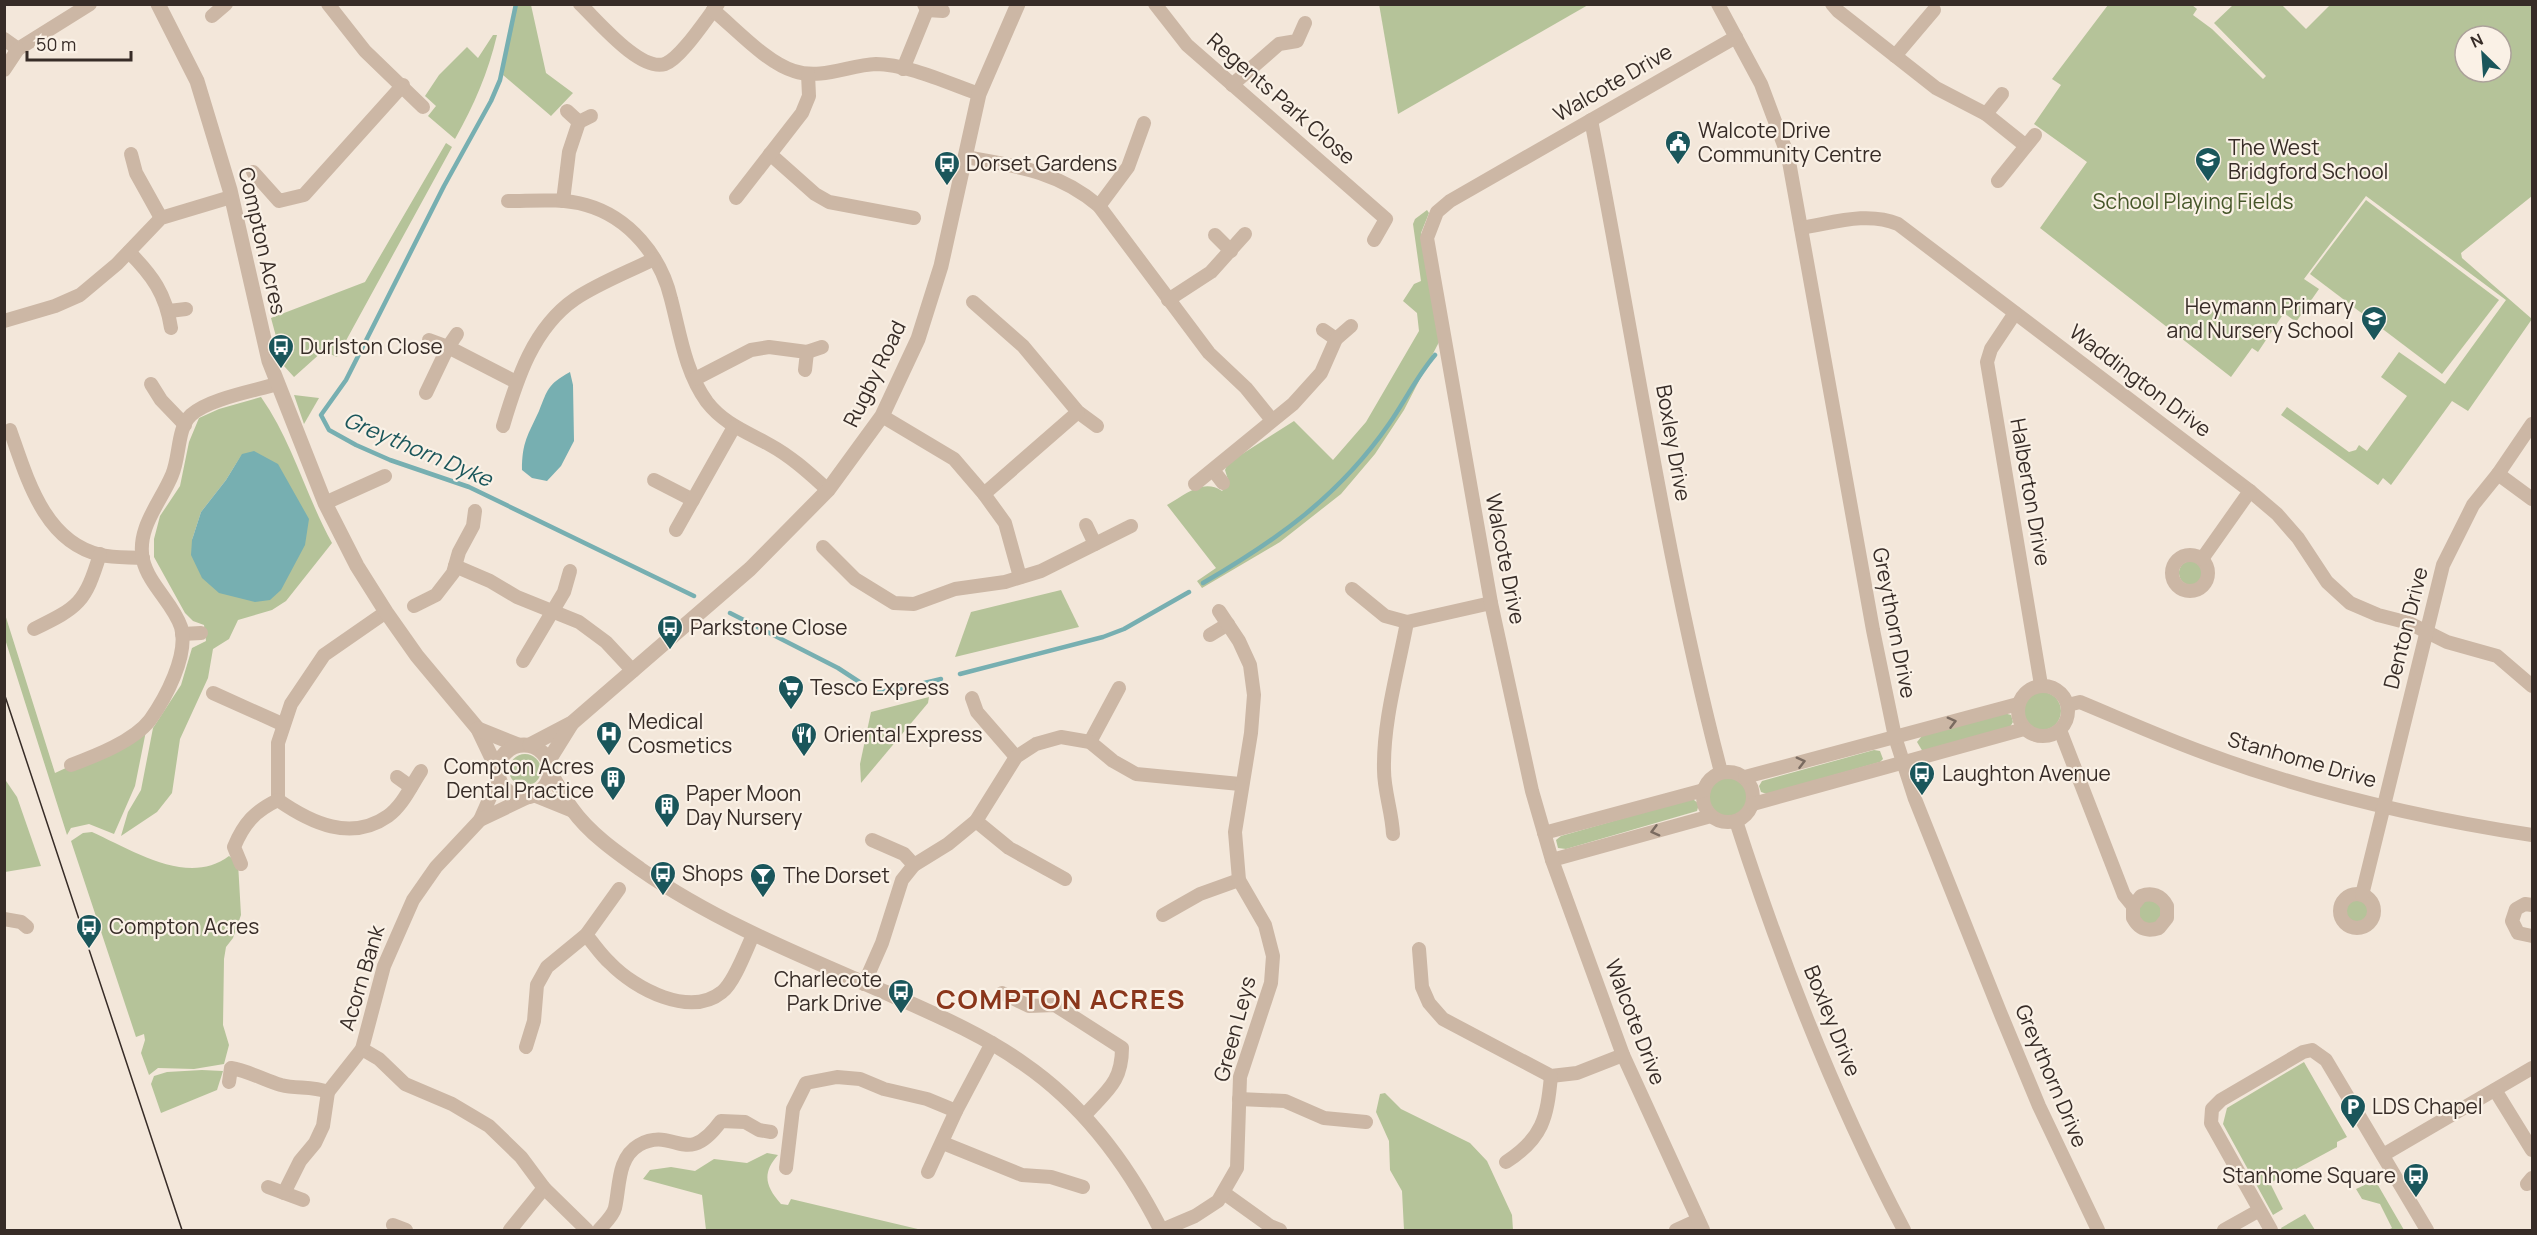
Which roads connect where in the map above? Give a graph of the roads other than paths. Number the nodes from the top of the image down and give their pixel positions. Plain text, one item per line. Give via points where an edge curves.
1 (90, 4) edge
2 (158, 4) edge
3 (226, 4) edge
4 (328, 4) edge
5 (580, 4) edge
6 (1018, 4) edge
7 (1155, 4) edge
8 (1718, 4) edge
9 (1832, 4) edge
10 (716, 7) edge
11 (926, 7) edge
12 (1934, 9) dead end
13 (943, 11) dead end
14 (212, 16) dead end
15 (1305, 23) dead end
16 (1736, 37) junction
17 (4, 39) edge
18 (18, 49) junction
19 (1895, 56) junction
20 (903, 69) junction
21 (4, 70) edge
22 (808, 74) junction
23 (403, 85) junction
24 (1232, 85) junction
25 (979, 94) junction
26 (2002, 94) dead end
27 (423, 107) dead end
28 (567, 111) dead end
29 (1986, 114) junction
30 (1591, 120) junction
31 (1144, 123) dead end
32 (2035, 135) dead end
33 (2026, 146) junction
34 (131, 154) dead end
35 (770, 154) junction
36 (965, 157) junction
37 (253, 172) dead end
38 (1998, 181) dead end
39 (231, 197) junction
40 (735, 198) dead end
41 (508, 201) dead end
42 (564, 201) junction
43 (1099, 206) junction
44 (161, 218) junction
45 (914, 218) dead end
46 (1801, 228) junction
47 (1245, 234) dead end
48 (1215, 235) dead end
49 (1374, 240) dead end
50 (1231, 251) junction
51 (129, 252) junction
52 (654, 260) junction
53 (1168, 300) junction
54 (974, 302) dead end
55 (186, 309) dead end
56 (169, 311) junction
57 (2015, 313) junction
58 (4, 321) edge
59 (1351, 326) dead end
60 (171, 328) dead end
61 (1323, 330) dead end
62 (457, 334) dead end
63 (1336, 339) junction
64 (429, 340) dead end
65 (448, 347) junction
66 (822, 347) dead end
67 (807, 352) junction
68 (806, 370) dead end
69 (695, 380) junction
70 (516, 382) junction
71 (151, 384) dead end
72 (277, 384) junction
73 (426, 393) dead end
74 (1078, 412) junction
75 (882, 416) junction
76 (1272, 420) junction
77 (2532, 424) edge
78 (185, 425) junction
79 (503, 426) dead end
80 (1097, 426) dead end
81 (734, 427) junction
82 (10, 430) dead end
83 (1213, 470) junction
84 (2498, 474) junction
85 (386, 476) dead end
86 (654, 480) dead end
87 (1223, 483) dead end
88 (1195, 484) dead end
89 (828, 490) junction
90 (2250, 491) junction
91 (984, 494) junction
92 (2532, 499) edge
93 (693, 500) junction
94 (325, 503) junction
95 (476, 511) dead end
96 (1086, 525) dead end
97 (1131, 526) dead end
98 (676, 530) dead end
99 (1095, 544) junction
100 (823, 547) dead end
101 (100, 555) junction
102 (143, 558) junction
103 (2202, 559) dead end
104 (455, 566) junction
105 (570, 571) dead end
106 (1020, 577) junction
107 (1352, 590) dead end
108 (1491, 603) junction
109 (414, 606) dead end
110 (1219, 611) dead end
111 (386, 612) junction
112 (553, 612) junction
113 (1407, 622) junction
114 (1227, 624) junction
115 (34, 629) dead end
116 (2426, 631) junction
117 (201, 633) dead end
118 (182, 634) junction
119 (1210, 635) dead end
120 (523, 662) dead end
121 (633, 671) junction
122 (2041, 685) junction
123 (2532, 686) edge
124 (1119, 688) dead end
125 (213, 693) dead end
126 (972, 698) dead end
127 (2018, 704) junction
128 (2068, 705) junction
129 (572, 723) junction
130 (282, 724) junction
131 (478, 729) junction
132 (2024, 729) junction
133 (2060, 730) junction
134 (1895, 737) junction
135 (1090, 742) junction
136 (524, 745) junction
137 (1016, 756) junction
138 (1903, 762) junction
139 (71, 765) dead end
140 (550, 767) junction
141 (421, 771) dead end
142 (1721, 772) junction
143 (498, 774) junction
144 (397, 777) dead end
145 (1745, 777) junction
146 (1240, 784) junction
147 (411, 787) junction
148 (1704, 790) junction
149 (531, 796) junction
150 (278, 800) junction
151 (1753, 804) junction
152 (2385, 807) junction
153 (572, 810) junction
154 (1711, 816) junction
155 (480, 820) junction
156 (976, 821) junction
157 (1736, 821) junction
158 (1381, 825) dead end
159 (1544, 833) junction
160 (2532, 835) edge
161 (872, 840) dead end
162 (1552, 860) junction
163 (241, 864) dead end
164 (914, 866) junction
165 (1065, 879) dead end
166 (1239, 880) junction
167 (619, 889) dead end
168 (2362, 895) dead end
169 (2532, 901) edge
170 (2133, 906) dead end
171 (1163, 915) dead end
172 (4, 919) edge
173 (27, 927) dead end
174 (586, 935) junction
175 (753, 935) junction
176 (2532, 936) edge
177 (1434, 962) dead end
178 (864, 984) junction
179 (1002, 993) dead end
180 (993, 1043) junction
181 (526, 1047) dead end
182 (362, 1049) junction
183 (1623, 1055) junction
184 (2532, 1068) edge
185 (1551, 1076) junction
186 (229, 1082) dead end
187 (2495, 1090) junction
188 (328, 1092) junction
189 (1239, 1099) junction
190 (956, 1111) junction
191 (1084, 1116) junction
192 (1366, 1122) dead end
193 (771, 1132) dead end
194 (943, 1143) junction
195 (2532, 1150) edge
196 (2383, 1155) junction
197 (1506, 1162) dead end
198 (786, 1168) dead end
199 (928, 1172) dead end
200 (268, 1187) dead end
201 (1083, 1187) dead end
202 (544, 1188) junction
203 (284, 1193) junction
204 (1224, 1193) junction
205 (303, 1200) dead end
206 (2258, 1210) junction
207 (1700, 1225) edge
208 (510, 1230) edge
209 (587, 1230) edge
210 (599, 1230) edge
211 (1161, 1230) edge
212 (1280, 1230) edge
213 (1676, 1230) edge
214 (1904, 1230) edge
215 (2098, 1230) edge
216 (2224, 1230) edge
217 (2271, 1230) edge
218 (2427, 1230) edge

1 - 18 street
2 - 39 street, Compton Acres via 197,81
3 - 14 street
4 - 23 street via 365,51
5 - 10 street via 640,61 654,66 667,63 678,54
6 - 25 street, Rugby Road
7 - 24 street, Regents Park Close via 1187,45
8 - 16 street, Greythorn Drive
9 - 19 street
10 - 22 street via 779,66
11 - 13 street
11 - 20 street
12 - 19 street
15 - 24 street via 1298,41 1279,44
16 - 30 street, Walcote Drive
16 - 46 street, Greythorn Drive via 1776,118 1788,156
17 - 18 street
18 - 21 street
19 - 29 street via 1936,88
20 - 22 street via 877,64
20 - 25 street
22 - 35 street via 807,105
23 - 27 street
23 - 37 street via 303,195 279,201
24 - 49 street, Regents Park Close via 1391,215
25 - 36 street, Rugby Road
26 - 29 street
28 - 42 street via 585,119 569,152
29 - 33 street
30 - 108 street, Walcote Drive via 1450,201 1437,212 1429,230 1428,244
30 - 142 street, Boxley Drive via 1670,541
31 - 43 street via 1128,167
32 - 33 street
33 - 38 street
34 - 44 street via 136,173
35 - 40 street
35 - 45 street via 829,202 897,221
36 - 43 street via 1052,175 1082,191
36 - 75 street, Rugby Road via 941,266 918,339
39 - 44 street
39 - 72 street, Compton Acres
41 - 42 street
42 - 52 street via 585,205 615,219 638,236
43 - 53 street
44 - 51 street
46 - 57 street, Waddington Drive via 1867,217 1898,224
46 - 134 street, Greythorn Drive
47 - 50 street
48 - 50 street
50 - 53 street via 1211,272
51 - 56 street via 156,281
51 - 58 street via 80,295
52 - 69 street via 665,278
52 - 70 street via 576,299 556,315 540,335
53 - 76 street via 1209,353
54 - 74 street via 1023,346
55 - 56 street
56 - 60 street
57 - 90 street, Waddington Drive
57 - 122 street, Halberton Drive via 1990,349 1987,362
59 - 63 street
61 - 63 street
62 - 65 street
63 - 76 street via 1321,373
64 - 65 street
65 - 70 street
65 - 73 street
66 - 67 street
67 - 68 street
67 - 69 street via 769,347 751,350
69 - 81 street via 717,413
70 - 79 street
71 - 78 street
72 - 78 street via 203,407
72 - 94 street, Compton Acres
74 - 80 street
74 - 91 street
75 - 89 street, Rugby Road
75 - 91 street via 954,459
76 - 83 street
77 - 84 street, Denton Drive
78 - 102 street via 173,474 150,515
81 - 89 street via 786,455
81 - 93 street
82 - 101 street via 47,519 58,533
83 - 87 street
83 - 88 street
84 - 92 street
84 - 116 street, Denton Drive via 2472,505 2443,565
85 - 94 street
86 - 93 street
89 - 121 street, Rugby Road via 750,569
90 - 103 street
90 - 116 street, Waddington Drive via 2298,538 2338,595 2363,610
91 - 106 street via 1005,523
93 - 98 street
94 - 111 street, Compton Acres
95 - 104 street
96 - 99 street
97 - 99 street
99 - 106 street
100 - 106 street via 855,579 894,603 914,604 956,589
101 - 102 street
101 - 115 street via 82,599 69,612
102 - 118 street
104 - 109 street via 436,595
104 - 112 street
105 - 112 street
107 - 113 street via 1385,616
108 - 113 street
108 - 159 street, Walcote Drive
110 - 114 street, Green Leys
111 - 130 street via 324,655
111 - 131 street, Compton Acres
112 - 120 street
112 - 121 street via 579,622 597,635
113 - 158 street via 1385,738 1384,773 1396,837
114 - 119 street
114 - 146 street, Green Leys via 1250,665 1254,695
116 - 123 street, Waddington Drive via 2447,642 2497,656
116 - 152 street, Denton Drive
117 - 118 street
118 - 139 street via 177,671 149,720 101,754
121 - 129 street, Rugby Road
122 - 127 street via 2027,691
122 - 128 street via 2058,690
124 - 135 street
125 - 130 street
126 - 137 street via 977,712
127 - 132 street via 2018,717
134 -> 127 street
128 - 133 street
128 - 152 street, Stanhome Drive via 2080,702 2202,752
129 - 136 street, Rugby Road
129 - 140 street, Rugby Road
130 - 150 street
131 - 136 street, Compton Acres
131 - 143 street, Compton Acres
132 - 133 street via 2038,736
132 - 138 street
133 - 170 street via 2124,895
134 - 138 street, Greythorn Drive
145 -> 134 street
135 - 137 street via 1061,738 1036,744
135 - 146 street via 1136,774
136 - 140 street via 540,749
136 - 143 street via 504,754
137 - 156 street
138 - 151 street
138 - 215 street, Greythorn Drive via 2039,1106
140 - 149 street via 546,787
140 - 153 street
141 - 147 street
142 - 145 street
142 - 148 street via 1713,776
143 - 149 street via 508,792
143 - 155 street, Acorn Bank
144 - 147 street
145 - 151 street via 1753,789
146 - 166 street, Green Leys via 1234,832
147 - 150 street via 388,816 358,829 329,827 301,816
148 - 154 street via 1704,804
148 - 159 street
149 - 153 street
149 - 155 street, Acorn Bank
150 - 163 street via 249,818 240,833 234,847
151 - 157 street
152 - 160 street, Stanhome Drive
152 - 168 street, Denton Drive
153 - 175 street via 611,848 651,876
154 - 157 street via 1723,822
154 -> 162 street
155 - 182 street, Acorn Bank via 436,867 413,900 384,966
156 - 164 street
156 - 165 street via 1009,848
157 - 214 street, Boxley Drive via 1814,1035
159 - 162 street, Walcote Drive
161 - 164 street via 904,854
162 - 183 street, Walcote Drive
164 - 178 street via 902,880
166 - 171 street via 1200,894
166 - 189 street, Green Leys via 1265,925 1273,956 1271,983 1240,1077
167 - 174 street
169 - 176 street via 2516,909 2512,921 2518,933
172 - 173 street
174 - 175 street via 610,964 630,979 687,1004 707,1002 724,991
174 - 181 street via 547,967 537,985 534,1021
175 - 178 street
177 - 185 street via 1420,955 1422,987 1443,1019
178 - 180 street
179 - 191 street via 1029,1006 1055,1005 1122,1048 1122,1068 1114,1084
180 - 190 street
180 - 191 street via 1052,1085
182 - 188 street, Acorn Bank
182 - 202 street via 380,1059 405,1084 452,1104 489,1126 521,1157
183 - 185 street via 1577,1072
183 - 207 street, Walcote Drive
184 - 187 street
185 - 197 street via 1549,1101 1540,1130 1527,1149
186 - 188 street via 231,1068 282,1085
187 - 195 street
187 - 196 street
188 - 203 street, Acorn Bank via 323,1126
189 - 192 street via 1285,1101 1324,1118
189 - 204 street, Green Leys via 1237,1168
190 - 194 street
190 - 198 street via 860,1079 837,1077 806,1083 793,1109
191 - 211 street via 1127,1170
193 - 210 street via 745,1122 721,1121 708,1139 691,1146 658,1139 640,1145 629,1154 618,1180 615,1210
194 - 199 street
194 - 201 street via 1022,1175 1051,1177
196 - 206 street via 2326,1059 2312,1050 2303,1052 2212,1109 2211,1123
196 - 218 street
200 - 203 street
202 - 208 street
202 - 209 street
203 - 205 street
204 - 211 street, Green Leys via 1208,1209
204 - 212 street
206 - 216 street
206 - 217 street
207 - 213 street

